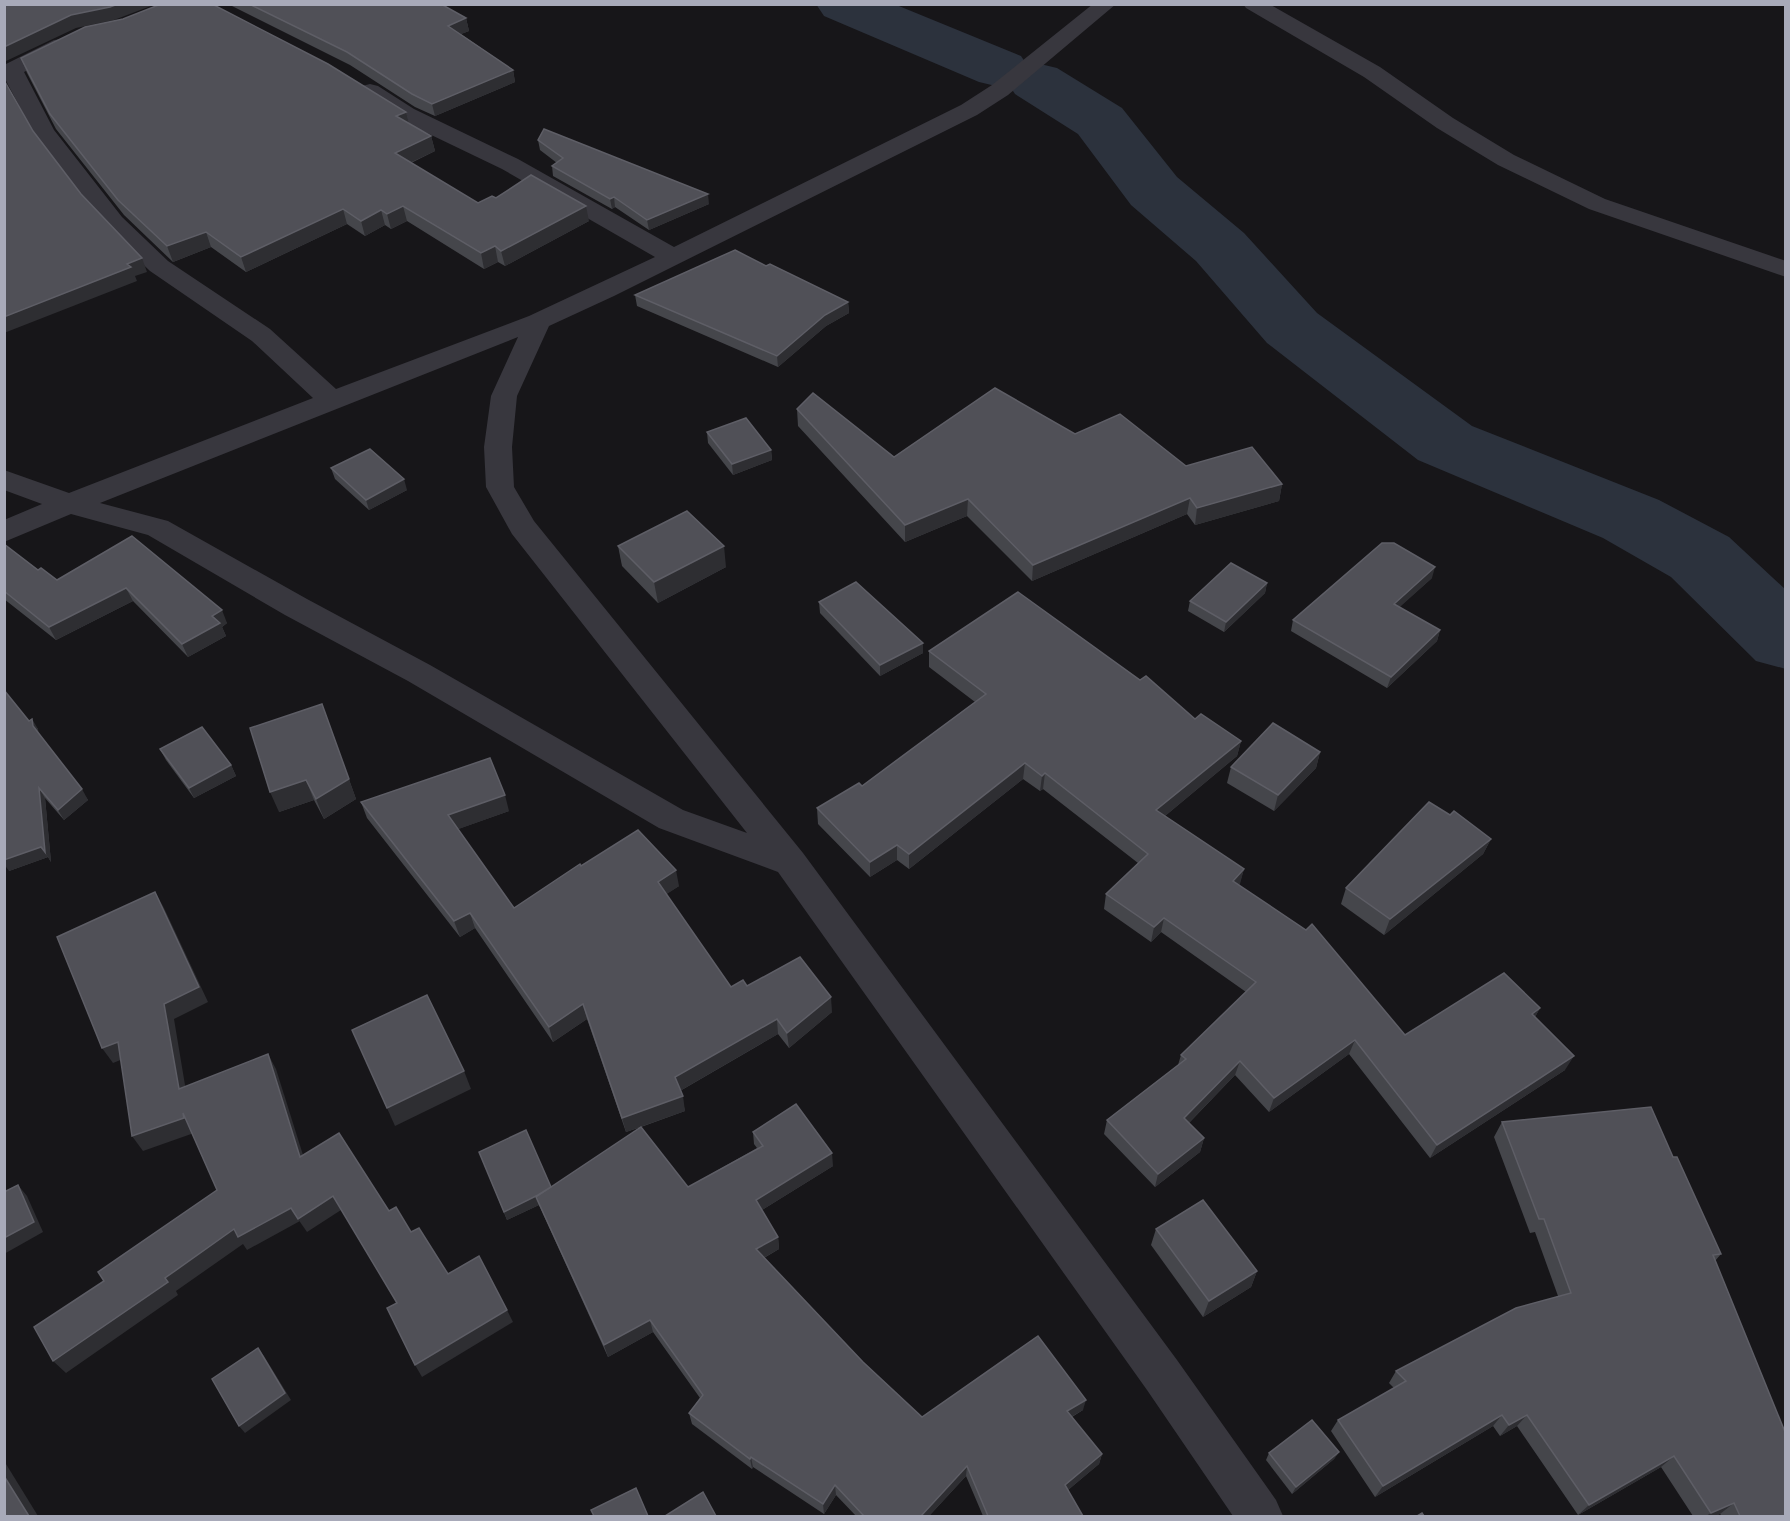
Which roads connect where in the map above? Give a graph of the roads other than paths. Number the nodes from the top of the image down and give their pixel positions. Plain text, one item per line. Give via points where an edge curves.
1 (1106, 4) edge
2 (1253, 4) edge
3 (84, 34) edge
4 (350, 78) edge
5 (673, 257) junction
6 (1785, 270) edge
7 (538, 321) junction
8 (333, 400) junction
9 (4, 479) edge
10 (69, 504) junction
11 (4, 532) edge
12 (791, 863) junction
13 (1260, 1516) edge

1 - 5 street via 1000,90 969,110
2 - 6 street via 1372,72 1506,160 1597,204
3 - 8 street via 12,70 44,132 113,222 159,266 261,335
4 - 5 street via 406,114 510,164
5 - 7 street
7 - 8 street
7 - 12 street via 504,396 498,447 500,487 522,527
8 - 10 street
9 - 10 street
10 - 11 street
10 - 12 street via 158,528 671,819
12 - 13 street

